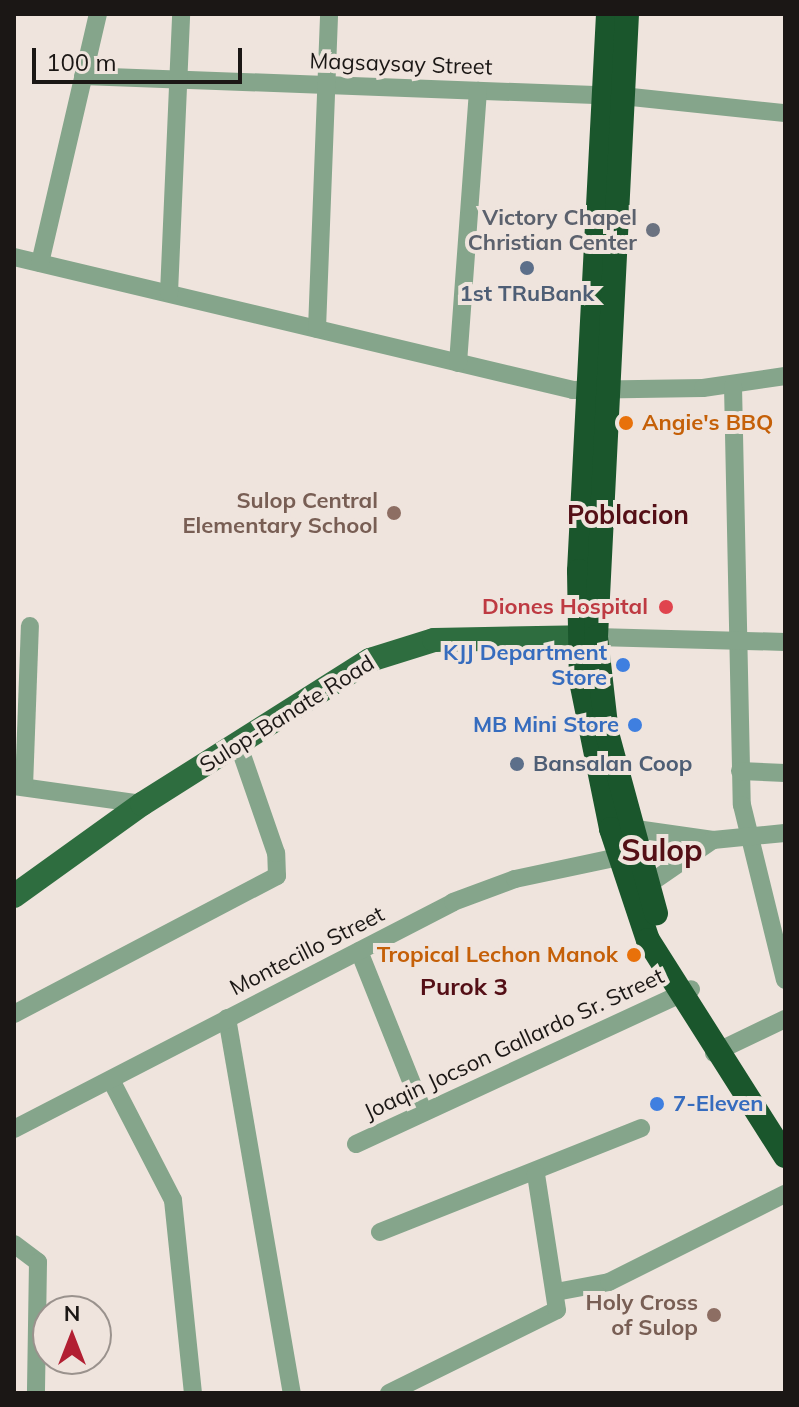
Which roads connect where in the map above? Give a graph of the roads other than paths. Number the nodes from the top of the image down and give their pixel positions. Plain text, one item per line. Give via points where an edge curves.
1 (98, 14) edge
2 (181, 14) edge
3 (329, 14) edge
4 (608, 14) edge
5 (627, 14) edge
6 (83, 76) junction
7 (179, 82) junction
8 (327, 86) junction
9 (478, 91) junction
10 (613, 96) junction
11 (785, 113) edge
12 (14, 257) edge
13 (40, 263) junction
14 (169, 293) junction
15 (317, 329) junction
16 (458, 363) junction
17 (785, 376) edge
18 (733, 386) junction
19 (597, 391) junction
20 (30, 626) dead end
21 (587, 637) junction
22 (734, 639) junction
23 (785, 642) edge
24 (238, 743) junction
25 (740, 771) junction
26 (785, 773) edge
27 (19, 786) edge
28 (142, 804) junction
29 (629, 828) junction
30 (785, 833) edge
31 (747, 836) junction
32 (713, 840) junction
33 (627, 855) junction
34 (646, 886) junction
35 (14, 896) edge
36 (359, 951) junction
37 (785, 980) edge
38 (685, 991) junction
39 (14, 1014) edge
40 (227, 1018) junction
41 (785, 1019) edge
42 (721, 1049) junction
43 (111, 1080) junction
44 (423, 1111) junction
45 (785, 1127) edge
46 (641, 1128) dead end
47 (14, 1129) edge
48 (356, 1144) dead end
49 (785, 1156) edge
50 (536, 1174) junction
51 (785, 1194) edge
52 (380, 1232) dead end
53 (14, 1244) edge
54 (556, 1292) junction
55 (36, 1393) edge
56 (193, 1393) edge
57 (292, 1393) edge
58 (389, 1393) edge

1 - 6 street
2 - 7 street
3 - 8 street
4 - 10 highway
5 - 10 highway
6 - 7 street, Magsaysay Street
6 - 13 street
7 - 8 street, Magsaysay Street
7 - 14 street
8 - 9 street, Magsaysay Street
8 - 15 street
9 - 10 street, Magsaysay Street
9 - 16 street
10 - 11 street, Magsaysay Street
10 - 19 highway
12 - 13 street
13 - 14 street
14 - 15 street
15 - 16 street
16 - 19 street
17 - 18 street
18 - 19 street
18 - 22 street
19 - 21 highway
20 - 27 street
21 - 22 street
21 - 24 main road, Sulop-Banate Road via 452,638 389,652
21 - 29 highway
21 - 33 highway via 589,732
22 - 23 street
22 - 25 street
24 - 28 main road, Sulop-Banate Road
24 - 39 street via 279,860 277,876
25 - 26 street
25 - 31 street
27 - 28 street
28 - 35 main road, Sulop-Banate Road
29 - 32 street
29 - 33 highway
30 - 31 street
31 - 32 street
31 - 37 street
32 - 34 street
33 - 34 highway
33 - 36 street, Montecillo Street via 482,891
33 - 38 highway
34 - 38 highway
36 - 40 street, Montecillo Street
36 - 44 street
38 - 42 highway
38 - 44 street, Joaqin Jocson Gallardo Sr. Street
40 - 43 street, Montecillo Street
40 - 57 street
41 - 42 street
42 - 45 highway
42 - 49 highway
43 - 47 street, Montecillo Street
43 - 56 street via 173,1200
44 - 48 street, Joaqin Jocson Gallardo Sr. Street
46 - 50 street
50 - 52 street
50 - 54 street
51 - 54 street via 620,1278
53 - 55 street via 38,1262
54 - 58 street via 554,1312

